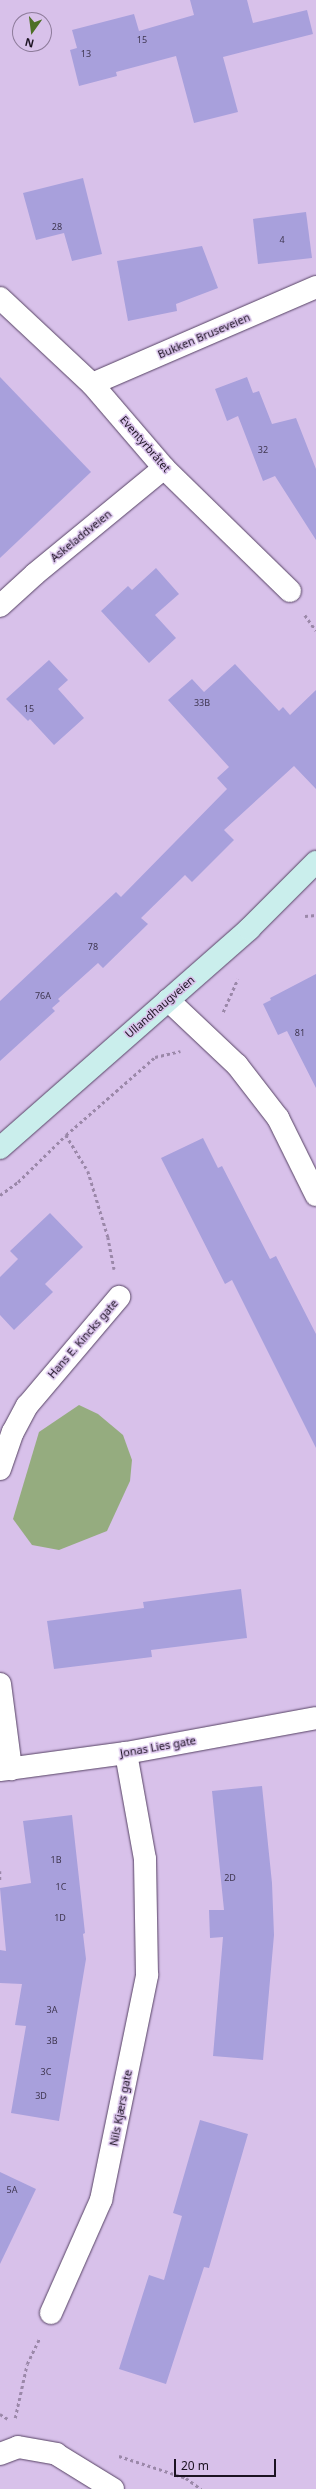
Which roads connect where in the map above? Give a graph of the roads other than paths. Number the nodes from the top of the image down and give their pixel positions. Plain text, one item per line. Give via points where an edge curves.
1 (316, 287) edge
2 (0, 298) edge
3 (92, 384) junction
4 (164, 468) junction
5 (290, 591) dead end
6 (0, 606) edge
7 (316, 862) edge
8 (168, 1000) junction
9 (0, 1148) edge
10 (316, 1195) edge
11 (119, 1297) road end
12 (0, 1469) edge
13 (0, 1684) edge
14 (316, 1718) edge
15 (126, 1753) junction
16 (6, 1770) edge
17 (51, 2313) road end
18 (9, 2450) edge
19 (113, 2489) edge

1 - 3 street, Bukken Bruseveien
2 - 3 street, Eventyrbråtet
3 - 4 street, Eventyrbråtet
4 - 5 street, Eventyrbråtet
4 - 6 street, Askeladdveien
7 - 8 main road, Ullandhaugveien via 250,929
8 - 9 main road, Ullandhaugveien
8 - 10 street via 204,1031 237,1065 278,1118
11 - 12 street, Hans E. Kincks gate via 27,1406 13,1432
13 - 16 street
14 - 15 street, Jonas Lies gate
15 - 16 street, Jonas Lies gate
15 - 17 street, Nils Kjærs gate via 145,1859 147,1975 101,2200
18 - 19 street via 56,2454

